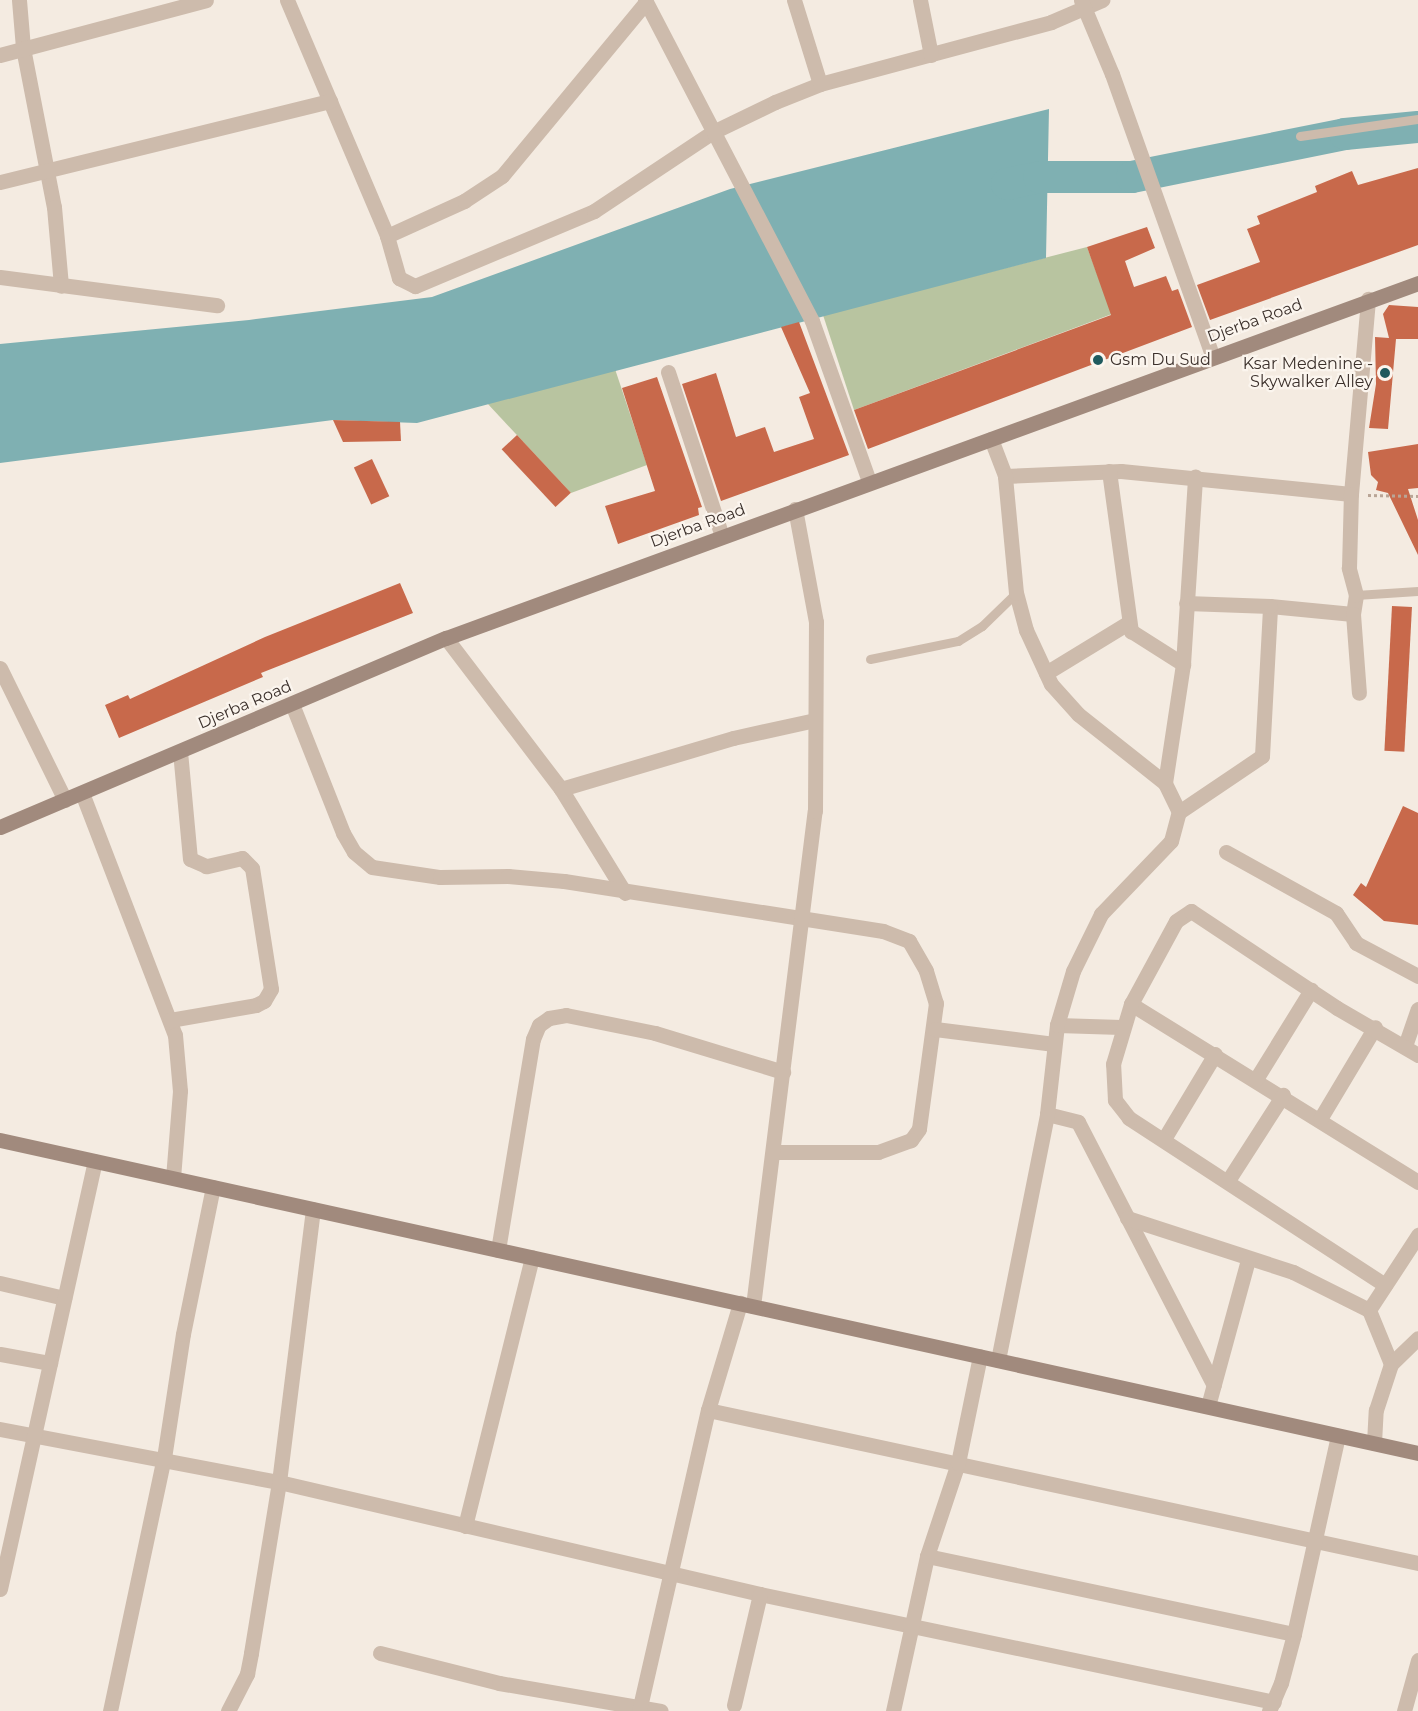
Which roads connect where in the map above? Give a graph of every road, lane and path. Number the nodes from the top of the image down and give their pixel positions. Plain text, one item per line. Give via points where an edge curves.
1 (19, 0) edge
2 (206, 0) edge
3 (287, 0) edge
4 (794, 0) edge
5 (920, 0) edge
6 (1102, 0) edge
7 (646, 1) edge
8 (1083, 5) edge
9 (23, 48) junction
10 (0, 55) edge
11 (931, 56) junction
12 (820, 84) junction
13 (330, 101) junction
14 (1418, 119) edge
15 (713, 132) junction
16 (1300, 136) dead end
17 (48, 170) junction
18 (0, 182) edge
19 (387, 236) junction
20 (0, 277) edge
21 (1418, 283) edge
22 (61, 286) junction
23 (1368, 300) junction
24 (217, 305) dead end
25 (1212, 355) junction
26 (668, 372) dead end
27 (991, 440) junction
28 (1109, 471) junction
29 (1005, 476) junction
30 (1195, 476) junction
31 (869, 481) junction
32 (1351, 494) junction
33 (1418, 496) edge
34 (795, 509) junction
35 (722, 536) junction
36 (1418, 591) edge
37 (1016, 593) junction
38 (1356, 595) junction
39 (1186, 603) junction
40 (1270, 606) junction
41 (1353, 614) junction
42 (1128, 623) junction
43 (446, 638) junction
44 (870, 659) dead end
45 (1183, 664) junction
46 (0, 668) edge
47 (1046, 673) junction
48 (1359, 693) dead end
49 (292, 704) junction
50 (815, 720) junction
51 (180, 752) junction
52 (1165, 783) junction
53 (561, 789) junction
54 (82, 793) junction
55 (65, 800) junction
56 (1179, 812) junction
57 (0, 827) edge
58 (1226, 852) dead end
59 (625, 893) junction
60 (801, 918) junction
61 (1418, 976) edge
62 (1311, 990) junction
63 (1131, 1004) junction
64 (1418, 1009) edge
65 (170, 1020) junction
66 (1058, 1025) junction
67 (1122, 1027) junction
68 (1375, 1028) junction
69 (935, 1029) junction
70 (1054, 1044) junction
71 (1405, 1046) junction
72 (1215, 1054) junction
73 (1418, 1055) edge
74 (783, 1072) junction
75 (1256, 1079) junction
76 (1283, 1095) junction
77 (1047, 1114) junction
78 (1320, 1119) junction
79 (1164, 1139) junction
80 (0, 1140) edge
81 (774, 1152) junction
82 (95, 1161) junction
83 (173, 1178) junction
84 (1228, 1179) junction
85 (1418, 1182) edge
86 (213, 1187) junction
87 (314, 1209) junction
88 (1127, 1218) junction
89 (1418, 1235) edge
90 (498, 1250) junction
91 (532, 1257) junction
92 (1248, 1260) junction
93 (0, 1283) edge
94 (1385, 1285) junction
95 (64, 1298) junction
96 (746, 1305) junction
97 (1369, 1310) junction
98 (1418, 1338) edge
99 (0, 1354) edge
100 (980, 1356) junction
101 (998, 1360) junction
102 (50, 1363) junction
103 (1391, 1364) junction
104 (1214, 1385) junction
105 (1208, 1406) junction
106 (708, 1410) junction
107 (0, 1429) edge
108 (34, 1435) junction
109 (1338, 1436) junction
110 (1374, 1443) junction
111 (1418, 1453) edge
112 (164, 1458) junction
113 (958, 1463) junction
114 (279, 1482) junction
115 (465, 1526) junction
116 (1315, 1539) junction
117 (927, 1556) junction
118 (1418, 1563) edge
119 (668, 1573) junction
120 (0, 1589) edge
121 (760, 1594) junction
122 (912, 1627) junction
123 (1294, 1634) junction
124 (380, 1653) dead end
125 (1418, 1660) edge
126 (734, 1706) dead end
127 (1272, 1706) edge
128 (639, 1709) edge
129 (110, 1711) edge
130 (228, 1711) edge
131 (661, 1711) edge
132 (893, 1711) edge
133 (1404, 1711) edge

1 - 9 street
2 - 9 street
3 - 13 street
4 - 12 street
5 - 11 street
6 - 8 street
7 - 15 street
7 - 19 street via 502,176 464,201
8 - 11 street
8 - 25 street via 1116,85
9 - 10 street
9 - 17 street
11 - 12 street
12 - 15 street
13 - 17 street
13 - 19 street
14 - 16 lane
15 - 19 street via 594,211 415,286 399,278
15 - 31 street via 812,321
17 - 18 street
17 - 22 street
20 - 22 street
21 - 23 main road, Djerba Road
22 - 24 street
23 - 25 main road, Djerba Road
23 - 32 street
25 - 27 main road, Djerba Road
26 - 35 street
27 - 29 street
27 - 31 main road, Djerba Road
28 - 29 street
28 - 30 street
28 - 42 street
29 - 37 street
30 - 32 street
30 - 39 street
31 - 34 main road, Djerba Road
32 - 33 path
32 - 38 street via 1348,568
34 - 35 main road, Djerba Road
34 - 50 street via 816,622 819,664
35 - 43 main road, Djerba Road
36 - 38 lane
37 - 44 lane via 982,626 958,641
37 - 47 street via 1026,630
38 - 41 street
39 - 40 street
39 - 45 street
40 - 41 street
40 - 56 street via 1262,756
41 - 48 street via 1357,625
42 - 45 street via 1138,636
42 - 47 street
43 - 49 main road, Djerba Road
43 - 53 street
45 - 52 street
46 - 55 street
47 - 52 street via 1078,714
49 - 51 main road, Djerba Road
49 - 59 street via 343,833 354,852 372,867 440,877 553,880
50 - 53 street via 733,738
50 - 60 street via 815,811
51 - 54 main road, Djerba Road
51 - 65 street via 190,859 206,866 242,858 252,868 271,989 264,1001 256,1005
52 - 56 street
53 - 59 street
54 - 55 main road, Djerba Road
54 - 65 street
55 - 57 main road, Djerba Road
56 - 66 street via 1166,848 1092,926 1073,971
58 - 61 street via 1336,913 1356,943
59 - 60 street
60 - 69 street via 883,931 909,941 933,988
60 - 74 street
62 - 63 street via 1191,911 1176,921
62 - 68 street
62 - 75 street
63 - 67 street
63 - 72 street
64 - 71 street
65 - 83 street via 180,1091
66 - 67 street
66 - 70 street
67 - 79 street via 1113,1064 1115,1100 1129,1118
68 - 71 street
68 - 78 street
69 - 70 street
69 - 81 street via 919,1129 911,1140 878,1152
70 - 77 street
71 - 73 street
72 - 75 street
72 - 79 street
74 - 81 street
74 - 90 street via 643,1030 566,1015 549,1018 539,1025 533,1039
75 - 76 street
76 - 78 street
76 - 84 street
77 - 88 street via 1078,1122
77 - 101 street
78 - 85 street
79 - 84 street
80 - 82 main road
81 - 96 street
82 - 83 main road
82 - 95 street
83 - 86 main road
84 - 94 street
86 - 87 main road
86 - 112 street via 183,1334
87 - 90 main road
87 - 114 street
88 - 92 street
88 - 104 street
89 - 94 street
90 - 91 main road
91 - 96 main road
91 - 115 street
92 - 97 street via 1293,1272
92 - 104 street
93 - 95 street
94 - 97 street
95 - 102 street
96 - 100 main road
96 - 106 street
97 - 103 street
98 - 103 street
99 - 102 street
100 - 101 main road
100 - 113 street
101 - 105 main road
102 - 108 street
103 - 110 street via 1376,1410
104 - 105 street
105 - 109 main road
106 - 113 street
106 - 119 street
107 - 108 street
108 - 112 street
108 - 120 street
109 - 110 main road
109 - 116 street
110 - 111 main road
112 - 114 street
112 - 129 street
113 - 116 street
113 - 117 street
114 - 115 street
114 - 130 street via 247,1674
115 - 119 street
116 - 118 street
116 - 123 street
117 - 122 street
117 - 123 street
119 - 121 street
119 - 128 street
121 - 122 street
121 - 126 street
122 - 127 street
122 - 132 street
123 - 127 street
124 - 128 street via 499,1683
125 - 133 street
128 - 131 street

